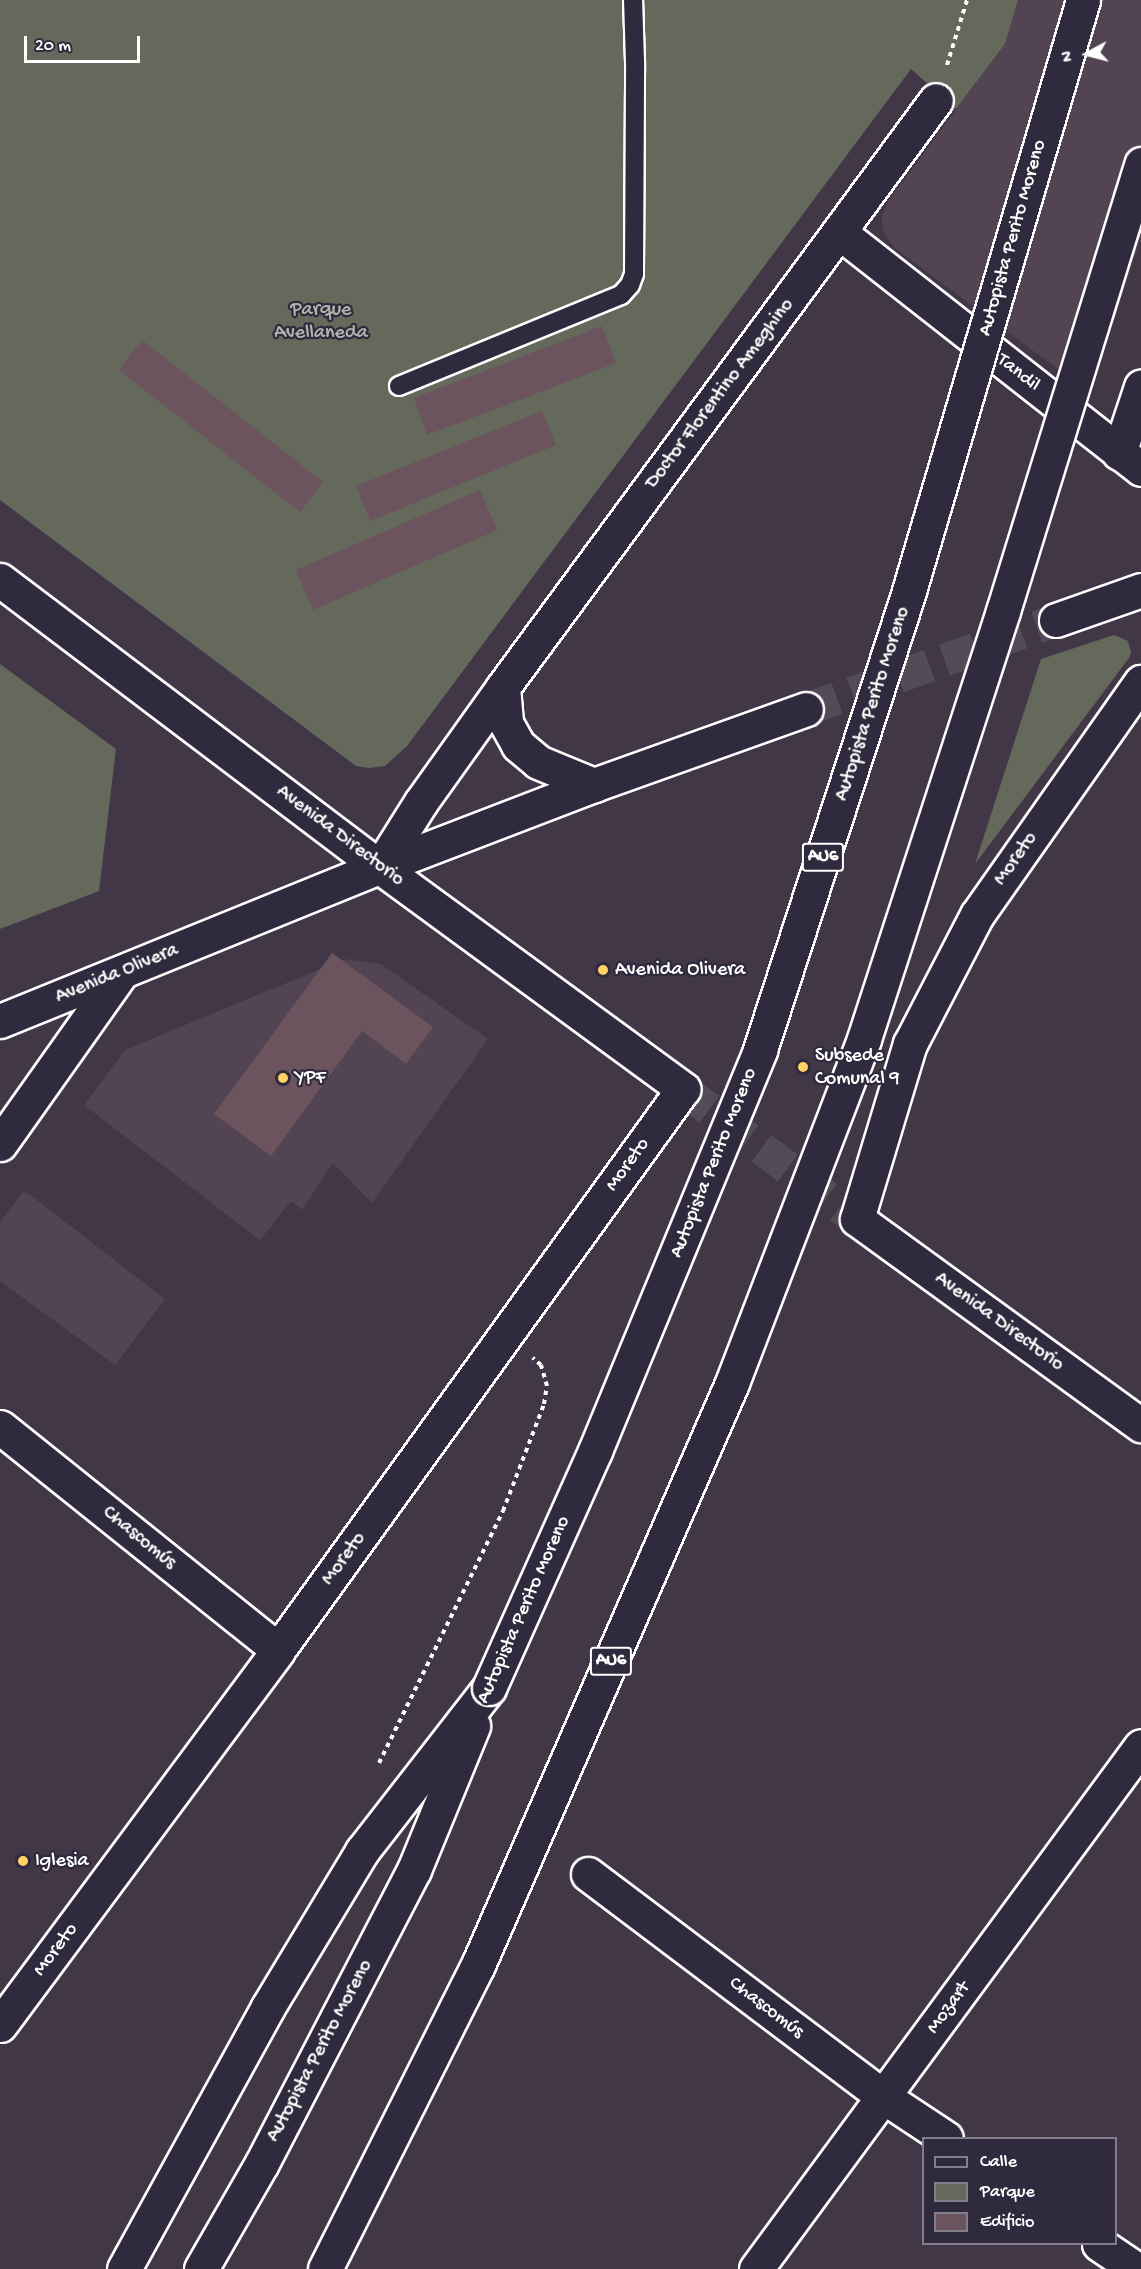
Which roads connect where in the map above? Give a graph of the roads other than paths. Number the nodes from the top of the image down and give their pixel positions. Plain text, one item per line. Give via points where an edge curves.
1 (633, 0) edge
2 (1083, 0) edge
3 (936, 100) road end
4 (1141, 164) edge
5 (839, 232) junction
6 (399, 386) dead end
7 (1141, 387) edge
8 (1130, 461) edge
9 (0, 580) edge
10 (1141, 590) edge
11 (1056, 620) tunnel mouth
12 (1141, 682) edge
13 (503, 687) junction
14 (806, 709) tunnel mouth
15 (594, 785) junction
16 (380, 867) junction
17 (121, 973) junction
18 (0, 1021) edge
19 (683, 1089) joint
20 (0, 1144) edge
21 (857, 1219) joint
22 (1141, 1425) edge
23 (0, 1427) edge
24 (279, 1650) junction
25 (489, 1688) junction
26 (1141, 1746) edge
27 (588, 1874) dead end
28 (0, 2025) edge
29 (885, 2097) junction
30 (943, 2137) edge
31 (1100, 2245) edge
32 (124, 2269) edge
33 (201, 2269) edge
34 (325, 2269) edge
35 (756, 2269) edge
36 (1136, 2269) edge

1 - 6 lane via 634,274 630,285 621,295
2 - 25 main road, Autopista Perito Moreno / AU6, bridge via 909,591 760,1050 595,1451
3 - 5 main road, Doctor Florentino Ameghino
4 - 34 main road, AU6, bridge via 1003,611 864,1039 732,1383 478,1965
5 - 8 main road, Tandil
5 - 13 main road, Doctor Florentino Ameghino
7 - 8 main road
9 - 16 main road, Avenida Directorio
10 - 11 main road
12 - 21 main road, Moreto via 972,925 910,1044
13 - 15 main road via 506,723 518,745 538,762
13 - 16 main road, Doctor Florentino Ameghino
14 - 15 main road, Avenida Olivera
15 - 16 main road, Avenida Olivera
16 - 17 main road, Avenida Olivera
16 - 19 main road, Avenida Directorio
17 - 18 main road, Avenida Olivera
17 - 20 main road
19 - 24 main road, Moreto
21 - 22 main road, Avenida Directorio
23 - 24 main road, Chascomús
24 - 28 main road, Moreto
25 - 32 main road via 363,1851 268,2007
25 - 33 main road, Autopista Perito Moreno / AU6 via 414,1870 262,2163
26 - 29 main road, Mozart
27 - 29 main road, Chascomús
29 - 30 main road, Chascomús
29 - 35 main road, Mozart
31 - 36 main road

